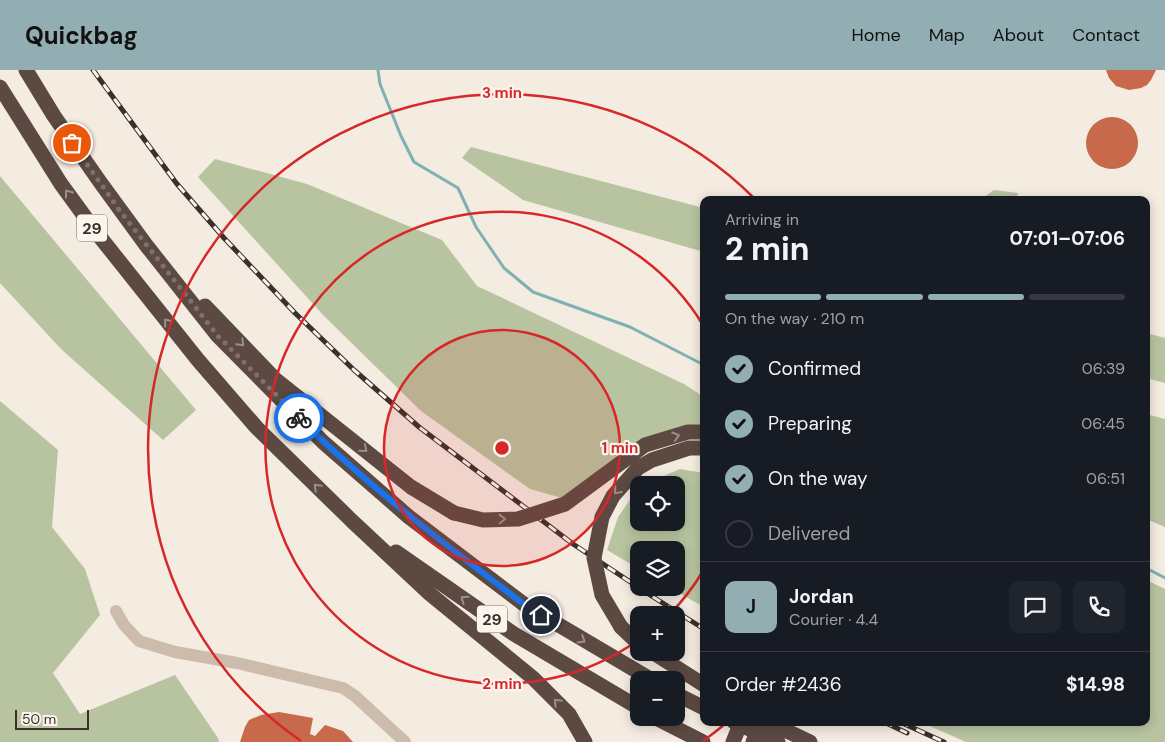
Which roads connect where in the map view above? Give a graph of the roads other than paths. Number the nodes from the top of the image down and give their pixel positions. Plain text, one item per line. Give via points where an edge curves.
1 (26, 70) edge
2 (0, 87) edge
3 (146, 245) junction
4 (700, 432) edge
5 (700, 448) edge
6 (352, 521) junction
7 (116, 611) dead end
8 (630, 636) edge
9 (666, 661) edge
10 (637, 671) edge
11 (700, 682) edge
12 (685, 698) edge
13 (630, 703) edge
14 (700, 706) edge
15 (672, 726) edge
16 (739, 726) edge
17 (743, 726) edge
18 (759, 726) edge
19 (776, 726) edge
20 (405, 742) edge
21 (585, 742) edge
22 (703, 742) edge
23 (732, 742) edge
24 (753, 742) edge
25 (778, 742) edge
26 (810, 742) edge

1 - 3 highway, 29 via 54,116
6 -> 2 highway, 29 via 257,428 198,360 61,184
3 -> 4 highway, bridge via 275,379 411,487 454,513 483,520 518,519 565,504 645,445 688,432
3 -> 10 highway, 29 via 218,336 266,386 323,442 409,517 525,605
5 -> 8 highway, bridge via 689,448 638,468 613,496 602,517 594,558 602,595 621,627
13 -> 6 highway, 29 via 514,634
21 -> 6 highway via 569,714 533,678 430,594
7 - 20 street via 139,641 175,652 343,688 356,696
9 - 11 highway
12 - 14 highway
15 - 22 highway
16 - 23 highway, bridge
17 - 25 highway
18 - 24 highway, bridge
19 - 26 highway

